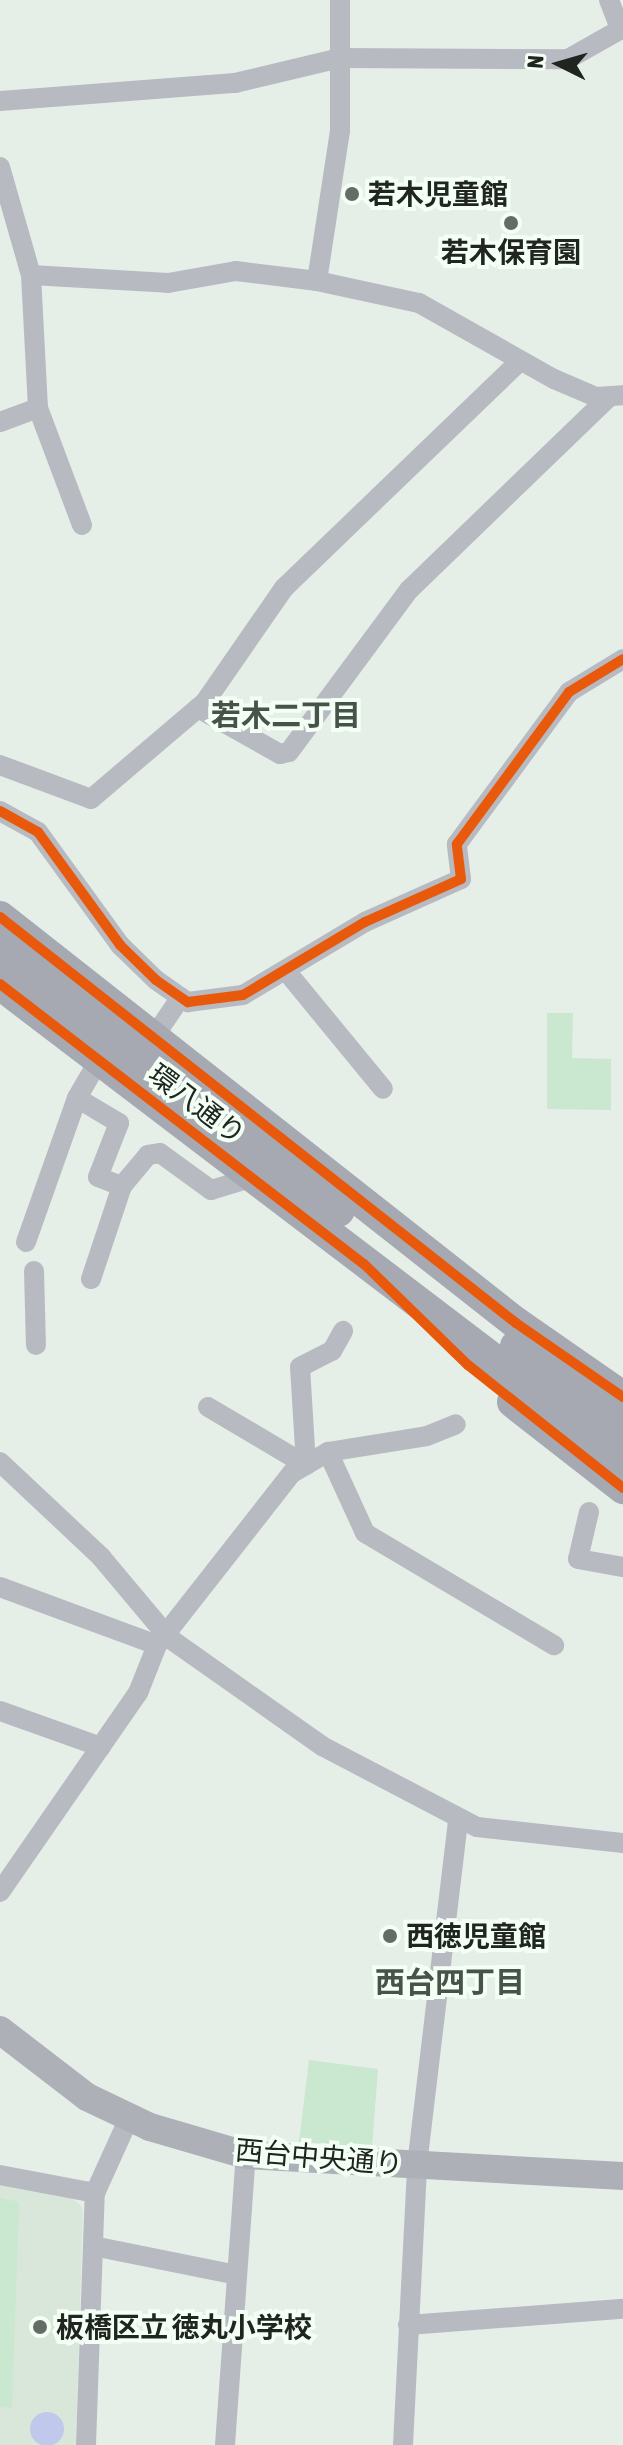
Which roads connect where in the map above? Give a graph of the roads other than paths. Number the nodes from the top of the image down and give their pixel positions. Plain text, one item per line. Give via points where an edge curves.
1 (340, 0) edge
2 (609, 0) edge
3 (621, 28) edge
4 (340, 58) junction
5 (0, 101) edge
6 (0, 167) edge
7 (31, 275) junction
8 (317, 281) junction
9 (519, 362) junction
10 (617, 396) edge
11 (38, 408) junction
12 (0, 422) edge
13 (82, 525) dead end
14 (623, 659) edge
15 (198, 708) junction
16 (0, 765) edge
17 (0, 811) edge
18 (0, 917) edge
19 (0, 949) edge
20 (287, 972) junction
21 (0, 984) edge
22 (181, 997) junction
23 (151, 1041) junction
24 (99, 1060) junction
25 (383, 1089) dead end
26 (77, 1098) junction
27 (276, 1164) junction
28 (122, 1186) junction
29 (26, 1242) dead end
30 (364, 1264) junction
31 (34, 1271) dead end
32 (91, 1279) dead end
33 (510, 1330) junction
34 (343, 1331) dead end
35 (36, 1345) dead end
36 (623, 1397) edge
37 (208, 1407) dead end
38 (456, 1424) dead end
39 (623, 1428) edge
40 (328, 1452) junction
41 (623, 1458) edge
42 (0, 1462) edge
43 (306, 1465) junction
44 (623, 1488) edge
45 (589, 1512) dead end
46 (623, 1567) edge
47 (0, 1587) edge
48 (163, 1641) junction
49 (554, 1645) dead end
50 (0, 1711) edge
51 (101, 1747) junction
52 (458, 1820) junction
53 (623, 1843) edge
54 (4, 1877) edge
55 (0, 2030) edge
56 (129, 2118) junction
57 (246, 2155) junction
58 (417, 2165) junction
59 (0, 2175) edge
60 (623, 2176) edge
61 (95, 2193) junction
62 (93, 2246) junction
63 (237, 2275) junction
64 (623, 2309) edge
65 (408, 2325) junction
66 (86, 2445) edge
67 (225, 2445) edge
68 (403, 2445) edge

1 - 4 street
2 - 3 street
3 - 4 street via 568,59
4 - 5 street via 235,83
4 - 8 street via 340,131
6 - 7 street
7 - 8 street via 168,283 236,271
7 - 11 street
8 - 9 street via 419,303
9 - 10 street via 596,397
9 - 15 street via 284,588
10 - 15 street via 409,590 289,752 280,754
11 - 12 street
11 - 13 street
14 - 20 street via 569,692 457,844 461,879 365,922
15 - 16 street via 91,799
17 - 22 street via 38,832 120,945
18 - 23 main road
19 - 27 main road, 環八通り
20 - 22 street via 243,995
20 - 25 street
21 - 24 main road, 環八通り
22 - 23 street
23 - 27 main road
24 - 26 street
24 - 27 main road, 環八通り
26 - 28 street via 119,1123 98,1177
26 - 29 street
27 - 28 street via 211,1190 160,1153 148,1155
27 - 30 main road, 環八通り
27 - 33 main road, 環八通り
27 - 33 main road via 410,1253
28 - 32 street
30 - 41 main road, 環八通り
30 - 44 main road via 468,1365
31 - 35 street
33 - 36 main road
33 - 39 main road, 環八通り
34 - 43 street via 332,1351 300,1367
37 - 43 street
38 - 40 street via 427,1436
40 - 43 street
40 - 49 street via 365,1533
42 - 48 street via 101,1557
43 - 48 street via 235,1541
45 - 46 street via 578,1559
47 - 48 street
48 - 51 street via 138,1693
48 - 52 street via 322,1746
50 - 51 street
51 - 54 street
52 - 53 street via 537,1838
52 - 58 street
55 - 56 street, 西台中央通り via 64,2082
56 - 57 street, 西台中央通り
56 - 61 street
57 - 58 street, 西台中央通り
57 - 63 street
58 - 60 street, 西台中央通り
58 - 65 street
59 - 61 street
61 - 62 street
62 - 63 street
62 - 66 street
63 - 67 street
64 - 65 street
65 - 68 street

